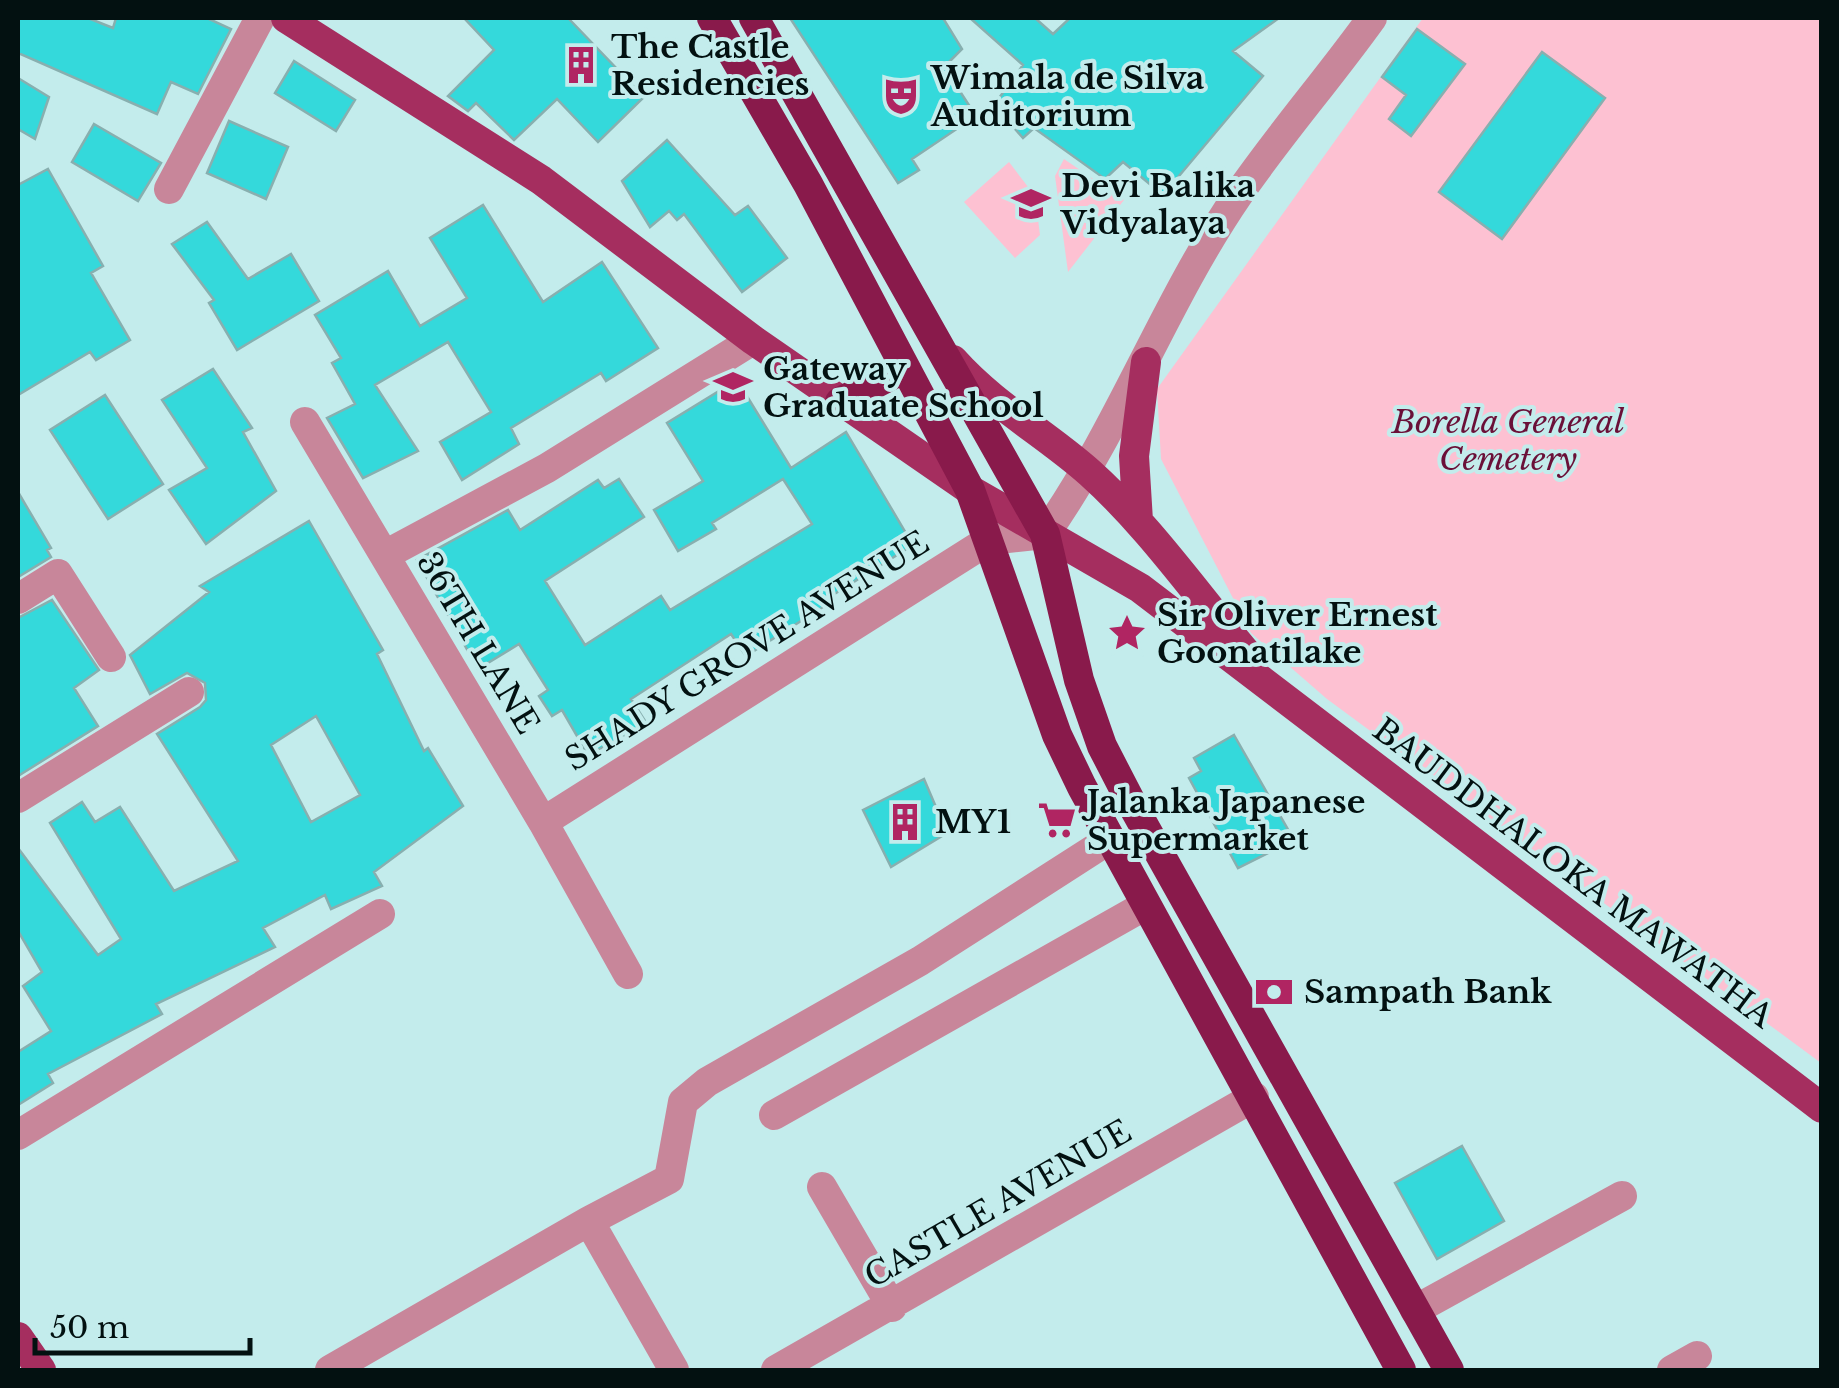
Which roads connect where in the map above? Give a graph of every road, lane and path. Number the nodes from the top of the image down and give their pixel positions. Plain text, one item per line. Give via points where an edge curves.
1 (260, 18) edge
2 (286, 18) edge
3 (712, 18) edge
4 (754, 18) edge
5 (1372, 18) edge
6 (170, 189) dead end
7 (753, 340) junction
8 (940, 345) junction
9 (1146, 362) junction
10 (905, 368) junction
11 (840, 402) junction
12 (306, 422) dead end
13 (1088, 472) junction
14 (970, 490) junction
15 (1138, 522) junction
16 (1045, 534) junction
17 (989, 540) junction
18 (386, 555) junction
19 (18, 599) edge
20 (111, 657) dead end
21 (190, 692) dead end
22 (1282, 695) junction
23 (18, 798) edge
24 (543, 822) junction
25 (1110, 839) junction
26 (1146, 905) junction
27 (380, 914) dead end
28 (628, 974) dead end
29 (1254, 1097) junction
30 (1822, 1108) edge
31 (774, 1115) dead end
32 (18, 1135) edge
33 (822, 1187) dead end
34 (1622, 1196) dead end
35 (590, 1221) junction
36 (892, 1307) junction
37 (1416, 1310) junction
38 (18, 1337) edge
39 (41, 1370) edge
40 (330, 1370) edge
41 (674, 1370) edge
42 (776, 1370) edge
43 (1401, 1370) edge
44 (1449, 1370) edge

1 - 6 street
2 - 7 main road, BAUDDHALOKA MAWATHA via 541,180
3 - 10 highway
4 - 8 highway
5 - 9 street via 1238,195
7 - 11 main road, BAUDDHALOKA MAWATHA
7 - 18 street, 36TH LANE via 547,468
8 - 13 main road, BAUDDHALOKA MAWATHA via 1006,412
8 - 16 highway
9 - 13 street
9 - 15 main road via 1134,456
10 - 11 highway
10 - 14 highway
11 - 14 main road, BAUDDHALOKA MAWATHA
12 - 18 street, 36TH LANE
13 - 15 main road, BAUDDHALOKA MAWATHA
13 - 16 street
14 - 16 main road, BAUDDHALOKA MAWATHA
14 - 17 highway
15 - 22 main road, BAUDDHALOKA MAWATHA
16 - 17 street
16 - 22 main road, BAUDDHALOKA MAWATHA via 1140,588
16 - 37 highway via 1079,680 1102,746
17 - 24 street, SHADY GROVE AVENUE
17 - 25 highway via 1057,736
18 - 24 street, 36TH LANE
19 - 20 street via 58,574
21 - 23 street
22 - 30 main road, BAUDDHALOKA MAWATHA
24 - 28 street, 36TH LANE
25 - 26 highway
25 - 35 street via 920,961 707,1082 682,1102 669,1178
26 - 29 highway
26 - 31 street
27 - 32 street
29 - 36 street, CASTLE AVENUE
29 - 43 highway
33 - 36 street
34 - 37 street
35 - 40 street
35 - 41 street
36 - 42 street, CASTLE AVENUE
37 - 44 highway
38 - 39 main road

